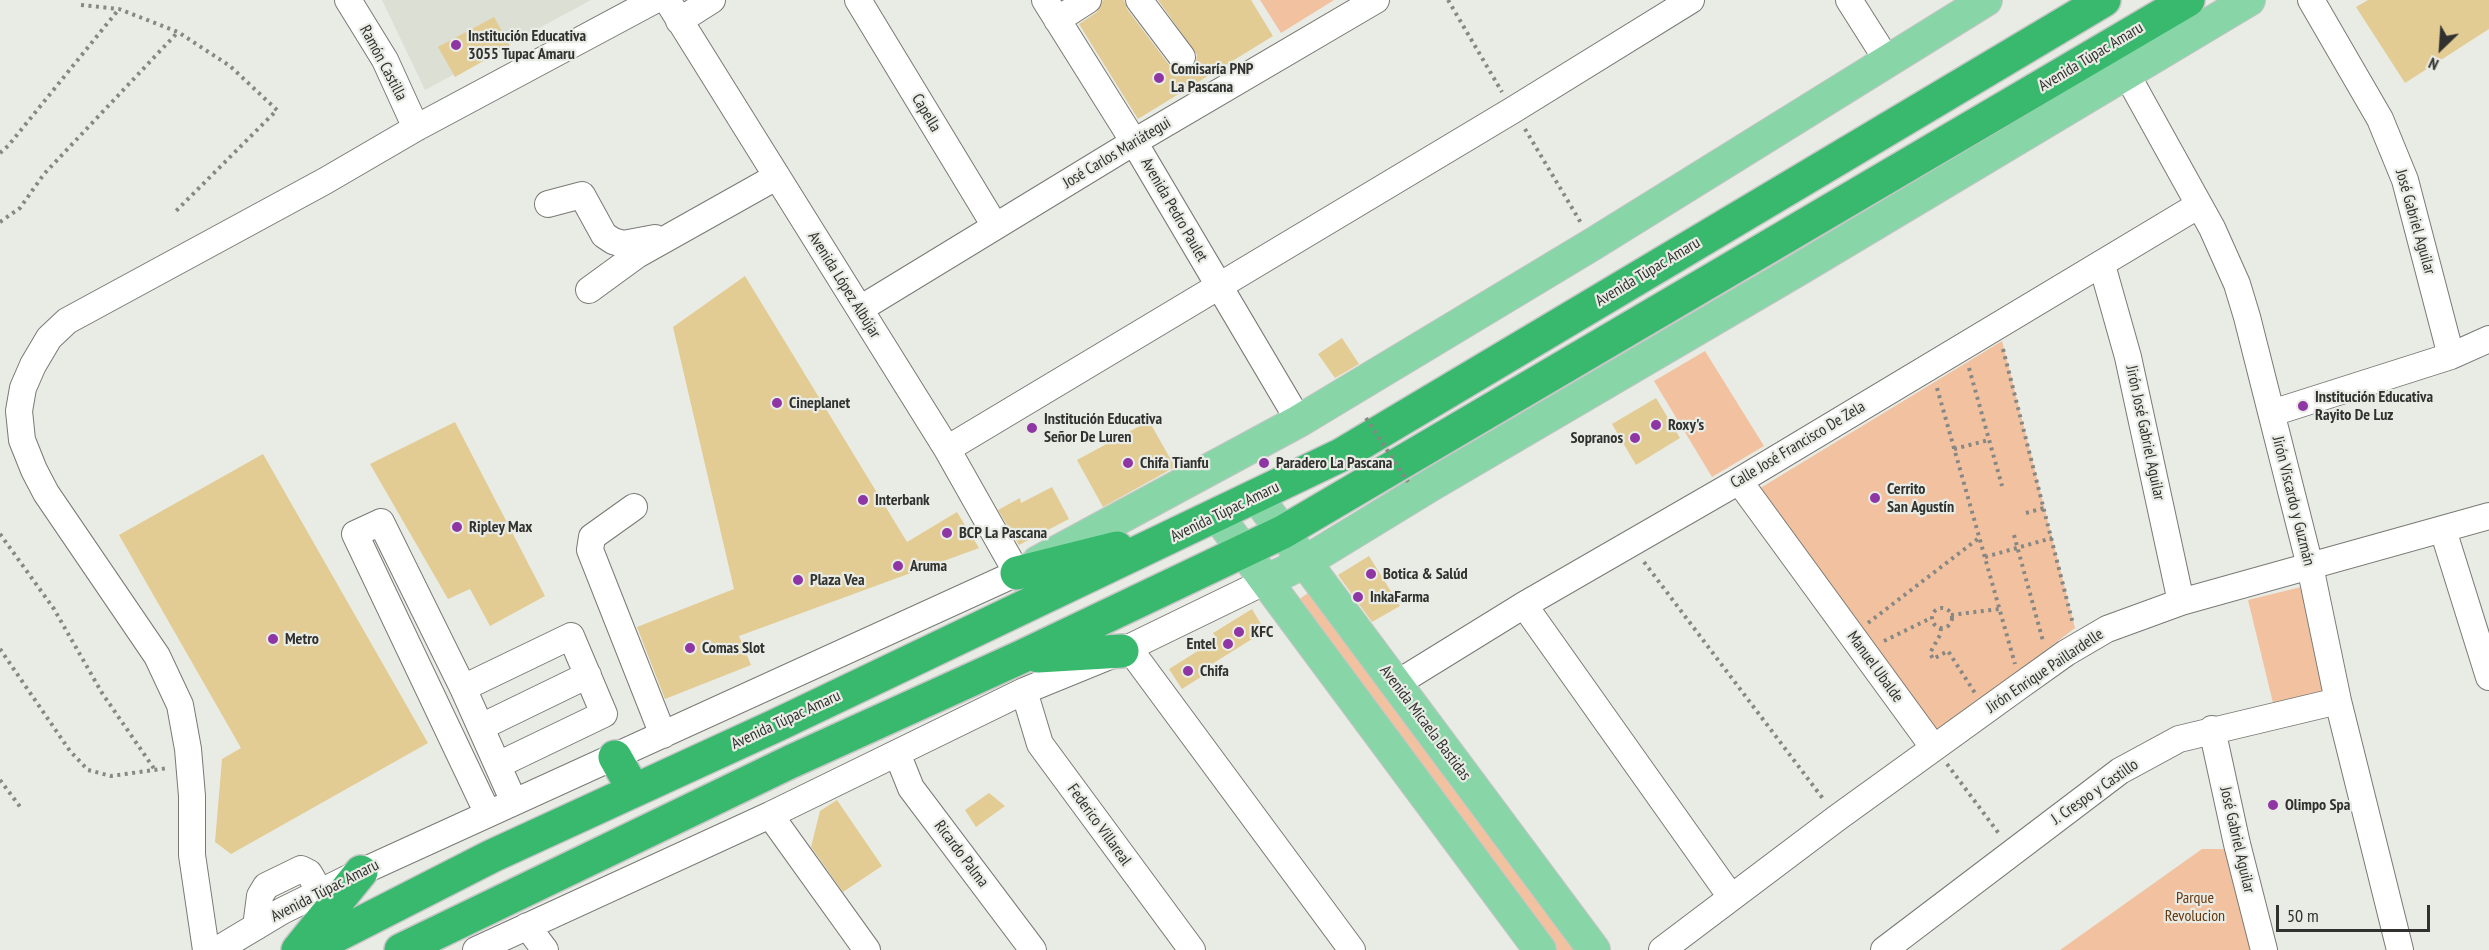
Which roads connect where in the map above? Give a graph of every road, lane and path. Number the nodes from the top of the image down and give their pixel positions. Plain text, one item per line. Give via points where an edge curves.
1 (348, 0) edge
2 (655, 0) edge
3 (712, 0) edge
4 (858, 0) edge
5 (1088, 0) edge
6 (1139, 0) edge
7 (1376, 0) edge
8 (1691, 0) edge
9 (1849, 0) edge
10 (1986, 0) edge
11 (2104, 0) edge
12 (2188, 0) edge
13 (2249, 0) edge
14 (2311, 0) edge
15 (81, 5) dead end
16 (119, 9) junction
17 (673, 10) edge
18 (1051, 10) edge
19 (178, 32) junction
20 (1182, 57) dead end
21 (1887, 60) junction
22 (2126, 73) junction
23 (416, 128) junction
24 (1134, 142) junction
25 (0, 153) edge
26 (776, 177) junction
27 (548, 204) dead end
28 (2199, 205) junction
29 (175, 212) dead end
30 (0, 222) edge
31 (995, 226) junction
32 (678, 232) junction
33 (2102, 265) junction
34 (1219, 286) junction
35 (589, 290) dead end
36 (860, 309) junction
37 (1997, 326) junction
38 (2489, 339) edge
39 (2489, 351) edge
40 (2451, 356) junction
41 (1969, 367) dead end
42 (1936, 385) dead end
43 (2272, 413) junction
44 (1366, 418) dead end
45 (1299, 422) junction
46 (1989, 440) junction
47 (947, 449) junction
48 (1954, 449) junction
49 (1739, 481) junction
50 (1407, 482) dead end
51 (2002, 486) dead end
52 (1256, 496) junction
53 (634, 507) dead end
54 (2044, 508) junction
55 (2026, 513) dead end
56 (1217, 515) junction
57 (2489, 516) edge
58 (2444, 530) junction
59 (1185, 531) junction
60 (1283, 532) junction
61 (0, 534) edge
62 (2013, 535) dead end
63 (1979, 538) junction
64 (2052, 538) junction
65 (1630, 543) junction
66 (2017, 548) junction
67 (1245, 552) junction
68 (1985, 557) junction
69 (1305, 562) junction
70 (2310, 566) junction
71 (1017, 573) junction
72 (1266, 581) junction
73 (2181, 602) junction
74 (1524, 605) junction
75 (1999, 609) junction
76 (1951, 615) junction
77 (1931, 618) junction
78 (1863, 627) dead end
79 (1941, 628) junction
80 (1876, 645) dead end
81 (2079, 645) junction
82 (2045, 648) dead end
83 (0, 649) edge
84 (1125, 649) junction
85 (1022, 657) junction
86 (2016, 669) dead end
87 (588, 675) junction
88 (2489, 677) edge
89 (1396, 684) junction
90 (463, 688) junction
91 (1024, 691) junction
92 (1979, 698) dead end
93 (2338, 701) junction
94 (481, 727) junction
95 (2212, 729) junction
96 (663, 735) junction
97 (1934, 748) junction
98 (897, 753) junction
99 (615, 757) junction
100 (190, 765) junction
101 (498, 765) junction
102 (155, 770) junction
103 (0, 780) edge
104 (633, 789) junction
105 (514, 802) junction
106 (21, 808) dead end
107 (488, 814) junction
108 (770, 816) junction
109 (1837, 818) junction
110 (2014, 852) junction
111 (361, 872) junction
112 (1731, 897) junction
113 (526, 926) junction
114 (206, 950) edge
115 (217, 950) edge
116 (297, 950) edge
117 (308, 950) edge
118 (401, 950) edge
119 (476, 950) edge
120 (544, 950) edge
121 (867, 950) edge
122 (1034, 950) edge
123 (1192, 950) edge
124 (1353, 950) edge
125 (1540, 950) edge
126 (1594, 950) edge
127 (1662, 950) edge
128 (1884, 950) edge
129 (2264, 950) edge
130 (2400, 950) edge

1 - 23 street, Ramón Castilla via 385,60
2 - 23 street
3 - 17 street
4 - 31 street, Capella
5 - 18 street
6 - 20 street
7 - 24 street, José Carlos Mariátegui
8 - 34 street
9 - 21 street
10 - 21 main road, Avenida Túpac Amaru
11 - 52 highway, Avenida Túpac Amaru via 1341,455
12 - 60 highway, Avenida Túpac Amaru
13 - 22 main road, Avenida Túpac Amaru
14 - 40 street, José Gabriel Aguilar via 2380,119 2405,180
15 - 16 path
16 - 19 path
16 - 25 path
17 - 26 street, Avenida López Albújar
18 - 24 street, Avenida Pedro Paulet
19 - 29 path via 230,66 277,110
19 - 30 path via 44,174 20,208
21 - 45 main road, Avenida Túpac Amaru
22 - 28 street, Jirón Viscardo y Guzmán
22 - 69 main road, Avenida Túpac Amaru
23 - 100 street via 67,321 49,338 24,388 19,411 22,440 34,470 157,656 180,705
24 - 31 street, José Carlos Mariátegui
24 - 34 street, Avenida Pedro Paulet
26 - 32 street
26 - 36 street, Avenida López Albújar
27 - 32 street via 582,195 604,235 623,244
28 - 33 street, Calle José Francisco De Zela
28 - 43 street, Jirón Viscardo y Guzmán via 2237,284
31 - 36 street, José Carlos Mariátegui
32 - 35 street via 637,255
33 - 37 street, Calle José Francisco De Zela
33 - 73 street, Jirón José Gabriel Aguilar via 2128,357
34 - 45 street, Avenida Pedro Paulet
34 - 47 street
36 - 47 street, Avenida López Albújar
37 - 49 street, Calle José Francisco De Zela
37 - 54 path
38 - 40 street
39 - 40 street
40 - 43 street
41 - 46 path
42 - 48 path
43 - 70 street, Jirón Viscardo y Guzmán
44 - 50 path, bridge
45 - 71 main road, Avenida Túpac Amaru
46 - 48 path
46 - 51 path
47 - 71 street, Avenida López Albújar
48 - 63 path
49 - 65 street, Calle José Francisco De Zela
49 - 97 street, Manuel Ubalde
52 - 56 highway, Avenida Túpac Amaru
52 - 60 main road, Avenida Micaela Bastidas
53 - 96 street via 592,537 590,550
54 - 55 path
54 - 64 path
56 - 59 highway, Avenida Túpac Amaru
56 - 67 main road
57 - 58 street, Jirón Enrique Paillardelle
58 - 70 street, Jirón Enrique Paillardelle
58 - 88 street
59 - 71 highway
59 - 104 highway, Avenida Túpac Amaru
60 - 67 highway, Avenida Túpac Amaru
60 - 69 main road, Avenida Micaela Bastidas
61 - 102 path via 54,609 102,693
62 - 66 path
63 - 68 path
63 - 78 path
64 - 66 path
64 - 81 path
65 - 74 street, Calle José Francisco De Zela
65 - 109 path
66 - 68 path
66 - 82 path
67 - 72 main road
67 - 85 highway, Avenida Túpac Amaru
68 - 75 path
69 - 72 main road, Avenida Túpac Amaru
69 - 89 main road, Avenida Micaela Bastidas
70 - 73 street, Jirón Enrique Paillardelle
70 - 93 street, Jirón Viscardo y Guzmán
71 - 96 street, Avenida Túpac Amaru
72 - 84 street, Avenida Túpac Amaru
72 - 125 main road
73 - 81 street, Jirón Enrique Paillardelle via 2107,629
74 - 89 street, Calle José Francisco De Zela
74 - 112 street
75 - 76 path
75 - 86 path
76 - 77 path via 1949,610 1938,609
76 - 79 path via 1946,628
77 - 79 path via 1935,627
77 - 80 path
79 - 92 path via 1929,653 1933,659 1948,651
81 - 97 street, Jirón Enrique Paillardelle
83 - 102 path via 70,751 88,770 111,776
84 - 85 highway
84 - 91 street, Avenida Túpac Amaru
84 - 124 street
85 - 118 highway, Avenida Túpac Amaru via 790,762
87 - 90 street via 571,636
87 - 94 street
87 - 101 street via 604,714
89 - 126 main road, Avenida Micaela Bastidas
90 - 94 street
90 - 107 street via 381,522 355,534
91 - 98 street, Avenida Túpac Amaru
91 - 123 street, Federico Villareal via 1040,744
93 - 95 street, J. Crespo y Castillo
93 - 130 street, Jirón Viscardo y Guzmán
94 - 101 street
95 - 110 street, J. Crespo y Castillo via 2179,739 2120,771
95 - 129 street, José Gabriel Aguilar
96 - 99 street, Avenida Túpac Amaru
97 - 109 street, Jirón Enrique Paillardelle
97 - 110 path
98 - 108 street, Avenida Túpac Amaru
98 - 122 street, Ricardo Palma via 911,788
99 - 104 highway
99 - 105 street, Avenida Túpac Amaru
100 - 102 path
100 - 114 street via 192,855
101 - 105 street
103 - 106 path
104 - 117 highway, Avenida Túpac Amaru
105 - 107 street, Avenida Túpac Amaru
107 - 111 street, Avenida Túpac Amaru
108 - 113 street, Avenida Túpac Amaru
108 - 121 street
109 - 112 street, Jirón Enrique Paillardelle
110 - 128 street, J. Crespo y Castillo
111 - 115 street, Avenida Túpac Amaru
111 - 116 highway
112 - 127 street, Jirón Enrique Paillardelle
113 - 119 street, Avenida Túpac Amaru
113 - 120 street

